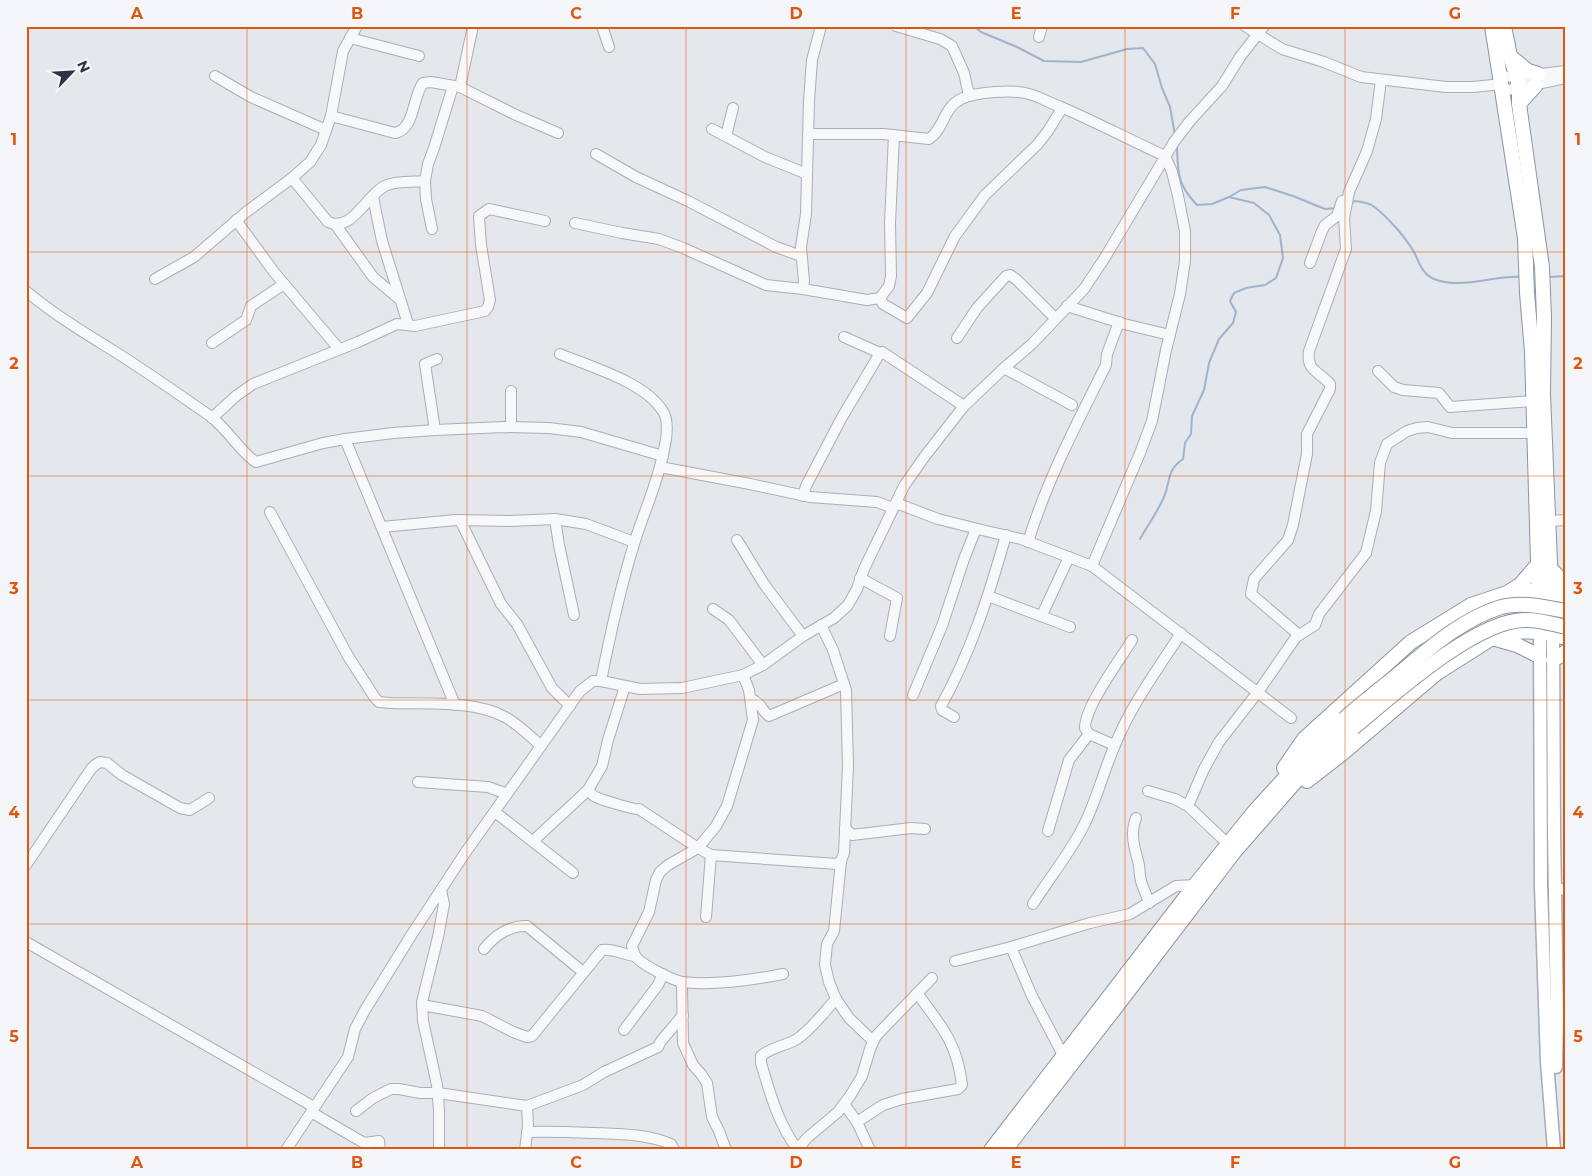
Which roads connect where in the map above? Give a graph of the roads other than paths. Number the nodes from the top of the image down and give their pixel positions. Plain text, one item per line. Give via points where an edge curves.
1 (357, 26) edge
2 (472, 26) edge
3 (602, 26) edge
4 (821, 26) edge
5 (896, 26) edge
6 (1042, 26) edge
7 (1245, 26) edge
8 (1492, 26) edge
9 (1504, 26) edge
10 (1261, 30) edge
11 (1039, 37) dead end
12 (350, 38) junction
13 (609, 47) dead end
14 (420, 56) dead end
15 (1510, 56) junction
16 (1566, 71) edge
17 (215, 76) dead end
18 (1566, 78) edge
19 (1381, 80) junction
20 (1537, 80) junction
21 (1518, 82) junction
22 (1502, 84) junction
23 (456, 86) junction
24 (971, 94) junction
25 (1519, 104) junction
26 (733, 108) dead end
27 (1062, 108) junction
28 (331, 116) junction
29 (712, 129) dead end
30 (326, 130) junction
31 (558, 133) dead end
32 (808, 134) junction
33 (894, 135) junction
34 (726, 136) junction
35 (596, 154) dead end
36 (1165, 156) junction
37 (807, 174) junction
38 (292, 178) junction
39 (425, 180) junction
40 (373, 197) junction
41 (1340, 217) junction
42 (236, 220) junction
43 (545, 221) dead end
44 (575, 222) dead end
45 (335, 224) junction
46 (432, 229) dead end
47 (801, 256) junction
48 (1310, 263) dead end
49 (155, 279) dead end
50 (284, 284) junction
51 (802, 289) junction
52 (26, 291) edge
53 (883, 298) junction
54 (399, 299) junction
55 (1067, 306) junction
56 (1055, 318) junction
57 (1119, 322) junction
58 (408, 324) junction
59 (1170, 335) junction
60 (844, 337) dead end
61 (957, 338) dead end
62 (212, 343) dead end
63 (339, 349) junction
64 (880, 353) junction
65 (560, 354) dead end
66 (437, 359) dead end
67 (1004, 368) junction
68 (1378, 372) dead end
69 (511, 391) dead end
70 (1533, 401) junction
71 (1072, 405) dead end
72 (964, 406) junction
73 (212, 418) junction
74 (511, 427) junction
75 (435, 430) junction
76 (1534, 433) junction
77 (345, 439) junction
78 (663, 456) junction
79 (660, 467) junction
80 (803, 496) junction
81 (894, 506) junction
82 (270, 512) dead end
83 (555, 519) junction
84 (460, 520) junction
85 (1566, 520) edge
86 (1548, 521) junction
87 (382, 527) junction
88 (976, 529) junction
89 (1006, 536) junction
90 (737, 540) dead end
91 (634, 542) junction
92 (1028, 542) junction
93 (1069, 557) junction
94 (1092, 566) junction
95 (1544, 566) junction
96 (860, 578) junction
97 (1566, 585) edge
98 (1545, 591) junction
99 (1510, 592) junction
100 (988, 596) junction
101 (1566, 596) edge
102 (713, 609) dead end
103 (1566, 611) edge
104 (1042, 615) junction
105 (574, 616) dead end
106 (821, 625) junction
107 (1070, 627) dead end
108 (1566, 627) edge
109 (1181, 633) junction
110 (1299, 635) junction
111 (1553, 635) edge
112 (803, 636) junction
113 (890, 636) dead end
114 (1492, 638) junction
115 (1132, 640) dead end
116 (1566, 652) edge
117 (1539, 656) junction
118 (1553, 660) junction
119 (763, 665) junction
120 (744, 675) junction
121 (601, 681) junction
122 (844, 684) junction
123 (626, 686) junction
124 (1258, 692) junction
125 (913, 695) dead end
126 (751, 699) junction
127 (454, 705) junction
128 (570, 706) junction
129 (954, 717) dead end
130 (1291, 718) dead end
131 (1348, 724) junction
132 (1089, 734) junction
133 (1114, 745) junction
134 (541, 746) junction
135 (418, 782) dead end
136 (588, 790) junction
137 (1148, 791) dead end
138 (507, 794) junction
139 (209, 798) dead end
140 (1188, 806) junction
141 (1269, 811) junction
142 (494, 812) junction
143 (1254, 812) junction
144 (1136, 818) dead end
145 (845, 828) junction
146 (925, 829) dead end
147 (1048, 831) dead end
148 (533, 841) junction
149 (1228, 844) junction
150 (698, 848) junction
151 (711, 855) junction
152 (841, 861) junction
153 (26, 865) edge
154 (573, 872) dead end
155 (1195, 885) junction
156 (1561, 889) edge
157 (441, 890) junction
158 (1149, 903) junction
159 (1033, 904) dead end
160 (706, 917) dead end
161 (26, 942) edge
162 (1011, 947) junction
163 (484, 949) dead end
164 (635, 956) junction
165 (955, 961) dead end
166 (583, 972) junction
167 (663, 974) junction
168 (783, 974) dead end
169 (932, 978) dead end
170 (681, 982) junction
171 (917, 993) junction
172 (836, 999) junction
173 (422, 1005) junction
174 (683, 1015) junction
175 (624, 1030) dead end
176 (873, 1041) junction
177 (1063, 1055) junction
178 (438, 1093) junction
179 (844, 1104) junction
180 (527, 1106) junction
181 (312, 1110) junction
182 (356, 1111) dead end
183 (857, 1122) junction
184 (527, 1132) junction
185 (286, 1150) edge
186 (380, 1150) edge
187 (438, 1150) edge
188 (525, 1150) edge
189 (674, 1150) edge
190 (726, 1150) edge
191 (798, 1150) edge
192 (870, 1150) edge
193 (991, 1150) edge
194 (1005, 1150) edge
195 (1554, 1150) edge
196 (1561, 1150) edge

1 - 12 street
2 - 23 street
3 - 13 street
4 - 32 street via 812,60
5 - 24 street via 940,39 952,46
6 - 11 street
7 - 10 street
8 - 22 highway
9 - 15 highway
10 - 19 street via 1282,49 1355,76
10 - 36 street via 1222,86 1190,121
12 - 14 street
12 - 28 street via 343,51
15 - 20 highway
15 - 21 highway
16 - 20 street
17 - 30 street via 251,97
18 - 20 street
19 - 22 street via 1446,87
19 - 41 street via 1376,119 1367,151
20 - 21 street
20 - 25 highway
21 - 22 street
21 - 22 street
21 - 25 highway
22 - 70 highway via 1525,238
23 - 28 street via 423,83 407,127 395,134
23 - 31 street
23 - 39 street
24 - 27 street via 1027,93
24 - 33 street via 949,108 936,134 929,139
25 - 86 highway via 1542,267
26 - 34 street
27 - 36 street
27 - 53 street via 1037,145 985,194 955,236 927,293 907,318
28 - 30 street
29 - 34 street
30 - 38 street via 310,162
32 - 33 street
32 - 37 street
33 - 53 street via 891,276
34 - 37 street
35 - 47 street via 776,247
36 - 55 street via 1096,272
36 - 59 street via 1180,201 1186,248
37 - 47 street
38 - 42 street
38 - 45 street via 328,222
39 - 40 street via 388,184
39 - 46 street
40 - 45 street via 350,219
40 - 54 street
41 - 48 street via 1325,226
41 - 110 street via 1346,248 1308,358 1311,368 1330,384 1330,389 1307,434 1307,454 1288,540 1260,571 1251,588 1251,594
42 - 49 street via 194,257
42 - 50 street
43 - 58 street via 489,209 482,213 479,227 490,300 488,307 485,311 430,323
44 - 51 street via 659,239 766,285
45 - 54 street via 373,277
47 - 51 street
50 - 62 street via 251,306 246,320
50 - 63 street
51 - 53 street via 867,300
52 - 73 street via 52,312
54 - 58 street
55 - 56 street
55 - 57 street
56 - 61 street via 1010,275 977,308
56 - 67 street
57 - 59 street
57 - 92 street via 1106,365 1039,507
58 - 63 street via 397,324
59 - 94 street via 1152,421
60 - 64 street
63 - 73 street via 253,384
64 - 72 street
64 - 80 street via 841,419
65 - 78 street via 626,381 658,404 666,418
66 - 75 street via 425,364
67 - 71 street
67 - 72 street
68 - 70 street via 1394,387 1439,393 1450,407
69 - 74 street
70 - 76 highway
72 - 81 street via 925,456
73 - 77 street via 256,462
74 - 75 street
74 - 78 street via 581,432
75 - 77 street
76 - 95 highway
76 - 110 street via 1452,432 1428,427 1407,431 1387,444 1380,463 1376,511 1366,553 1314,625
77 - 87 street
78 - 79 street
79 - 80 street
79 - 91 street
80 - 81 street
81 - 88 street
81 - 96 street
82 - 127 street via 348,656 375,698 390,703
83 - 84 street
83 - 91 street via 586,524
83 - 105 street
84 - 87 street
84 - 128 street via 496,596 517,624 552,688
85 - 86 street
86 - 95 highway
87 - 127 street
88 - 89 street
88 - 125 street via 942,626
89 - 92 street
89 - 100 street
90 - 112 street via 764,584
91 - 121 street
92 - 93 street
93 - 94 street
93 - 104 street
94 - 109 street
95 - 97 highway
95 - 98 highway
95 - 99 highway
96 - 106 street via 848,605
96 - 113 street via 897,598
98 - 99 highway
98 - 101 highway
98 - 111 highway
99 - 143 highway via 1471,605 1411,642 1304,739
100 - 104 street
100 - 129 street via 965,658 941,706
102 - 119 street via 729,620
103 - 131 highway, bridge via 1522,605 1499,608 1464,624 1422,654
104 - 107 street
106 - 112 street
106 - 122 street
108 - 131 highway, bridge via 1523,620 1502,624 1476,635
109 - 124 street
109 - 133 street via 1135,704
110 - 124 street
111 - 114 highway via 1520,631
111 - 117 main road
111 - 118 main road
112 - 119 street
114 - 117 highway
114 - 141 highway via 1437,673
115 - 132 street via 1095,700 1085,722 1084,728
116 - 118 highway
117 - 195 main road via 1541,886 1547,1062
118 - 156 main road
119 - 120 street
120 - 123 street via 682,688
120 - 126 street
121 - 123 street
121 - 128 street via 593,681 580,691
122 - 126 street via 769,716 759,702
122 - 145 street via 848,747
123 - 136 street via 602,766
124 - 130 street
124 - 140 street via 1219,742
126 - 150 street via 753,720 727,806
127 - 134 street via 505,717
128 - 134 street
131 - 141 highway
131 - 143 highway via 1299,762
132 - 133 street
132 - 147 street via 1069,760
133 - 159 street via 1085,824
134 - 138 street
135 - 138 street via 488,786
136 - 148 street
136 - 150 street via 593,796 639,810
137 - 140 street
138 - 142 street
139 - 153 street via 190,810 180,808 107,763 100,762 91,770
140 - 149 street
141 - 194 highway
142 - 148 street
142 - 157 street
143 - 149 highway
144 - 158 street via 1132,835
145 - 146 street via 852,836
145 - 152 street
148 - 154 street
149 - 155 highway
150 - 151 street
150 - 164 street via 660,872 649,912 634,939
151 - 152 street via 837,864
151 - 160 street
152 - 172 street via 834,931 827,944 825,965
155 - 158 street via 1176,886
155 - 177 highway
156 - 196 main road via 1555,1054
157 - 173 street via 444,904
157 - 181 street via 364,1010 348,1057
158 - 162 street via 1130,914
161 - 181 street
162 - 165 street
162 - 177 street
163 - 166 street via 508,929 527,926
164 - 166 street via 602,950
164 - 167 street
166 - 173 street via 532,1036 527,1038 482,1016
167 - 170 street
167 - 175 street
168 - 170 street via 752,980
169 - 171 street
170 - 174 street
171 - 176 street
171 - 183 street via 950,1039 958,1059 962,1085 958,1089 883,1105
172 - 176 street via 849,1018
172 - 191 street via 805,1034 761,1056 781,1123
173 - 178 street
174 - 180 street via 658,1047 583,1085
174 - 190 street via 684,1043 693,1065 707,1084 712,1117
176 - 179 street via 862,1076
177 - 193 highway
178 - 180 street
178 - 182 street via 391,1089
178 - 187 street
179 - 183 street
179 - 191 street
180 - 184 street
181 - 185 street
181 - 186 street via 364,1143 379,1141
183 - 192 street
184 - 188 street
184 - 189 street via 625,1134 664,1141

